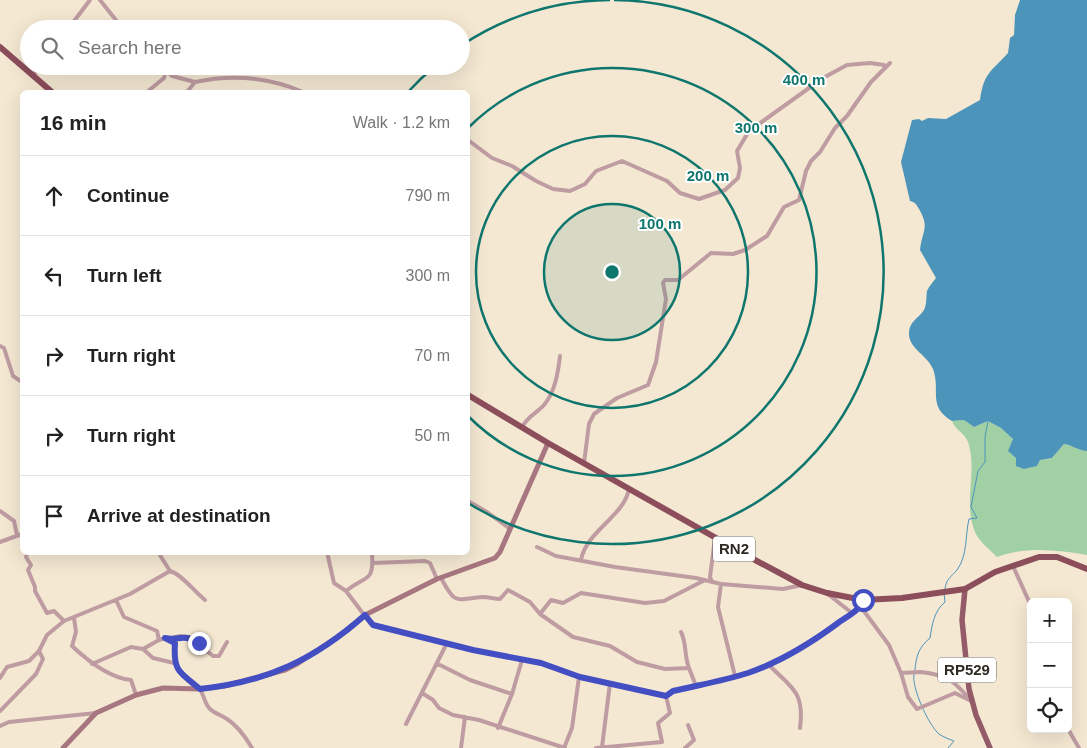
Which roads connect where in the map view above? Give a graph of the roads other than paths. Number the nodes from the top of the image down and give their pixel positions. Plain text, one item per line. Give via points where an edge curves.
1 (90, 0) edge
2 (100, 0) edge
3 (75, 20) edge
4 (116, 20) edge
5 (0, 48) edge
6 (890, 63) dead end
7 (20, 65) edge
8 (884, 65) dead end
9 (165, 75) edge
10 (171, 75) edge
11 (33, 76) edge
12 (195, 82) junction
13 (50, 90) edge
14 (149, 90) edge
15 (189, 90) edge
16 (297, 90) edge
17 (470, 142) edge
18 (0, 346) edge
19 (560, 356) dead end
20 (20, 381) edge
21 (470, 396) edge
22 (522, 427) junction
23 (548, 444) junction
24 (584, 463) junction
25 (628, 488) junction
26 (470, 502) edge
27 (0, 511) edge
28 (510, 529) junction
29 (20, 534) edge
30 (716, 538) junction
31 (0, 542) edge
32 (537, 547) dead end
33 (27, 555) edge
34 (160, 555) edge
35 (327, 555) edge
36 (372, 555) edge
37 (581, 560) junction
38 (373, 563) junction
39 (1013, 566) junction
40 (1087, 569) edge
41 (170, 571) junction
42 (439, 579) junction
43 (705, 580) junction
44 (712, 582) junction
45 (721, 584) junction
46 (802, 585) junction
47 (965, 589) junction
48 (346, 591) junction
49 (827, 593) junction
50 (1027, 598) edge
51 (116, 600) junction
52 (205, 600) dead end
53 (861, 603) junction
54 (852, 613) junction
55 (540, 614) junction
56 (365, 615) junction
57 (74, 618) junction
58 (64, 620) junction
59 (681, 632) dead end
60 (165, 638) junction
61 (159, 640) junction
62 (227, 642) dead end
63 (447, 643) junction
64 (142, 649) junction
65 (39, 651) junction
66 (522, 660) junction
67 (174, 663) junction
68 (92, 664) junction
69 (438, 664) junction
70 (768, 664) junction
71 (689, 668) junction
72 (901, 673) junction
73 (735, 676) junction
74 (580, 677) junction
75 (0, 678) edge
76 (610, 683) junction
77 (957, 684) junction
78 (696, 686) junction
79 (200, 689) junction
80 (422, 693) junction
81 (955, 693) junction
82 (512, 694) junction
83 (136, 695) junction
84 (666, 696) junction
85 (971, 701) junction
86 (0, 711) edge
87 (96, 713) junction
88 (464, 718) junction
89 (406, 724) dead end
90 (688, 725) dead end
91 (0, 726) edge
92 (498, 728) junction
93 (800, 728) dead end
94 (1070, 733) edge
95 (659, 742) junction
96 (550, 746) edge
97 (602, 747) junction
98 (62, 748) edge
99 (252, 748) edge
100 (461, 748) edge
101 (565, 748) edge
102 (596, 748) edge
103 (659, 748) edge
104 (685, 748) edge
105 (990, 748) edge
106 (1079, 748) edge

1 - 3 street
2 - 4 street
5 - 7 highway
6 - 24 street via 835,128 806,171 799,200 784,207 767,236 733,254 711,253 678,280 663,282 666,299 656,362 648,384 617,398 594,414 589,424
8 - 17 street via 847,65 823,78 749,131 737,151 738,178 724,190 699,199 680,193 667,181 622,161 596,171 585,184 570,191 553,189 492,158
9 - 14 street
10 - 12 street
11 - 13 highway
12 - 15 street
12 - 16 street via 236,76
18 - 20 street via 4,348 13,376
19 - 22 street via 556,382 544,405 528,417
21 - 22 highway, RN2
22 - 23 highway, RN2
23 - 24 highway, RN2
23 - 28 main road
24 - 25 highway, RN2
25 - 30 highway, RN2
25 - 37 street via 618,509 582,551
26 - 28 street
27 - 29 street via 14,521
28 - 42 main road via 495,558
29 - 31 street
30 - 44 street
30 - 46 highway, RN2
32 - 37 street via 551,554
33 - 58 street via 34,592 48,613 54,611
34 - 41 street
35 - 48 street via 334,582
36 - 38 street
37 - 43 street
38 - 42 street via 425,561 430,563
38 - 48 street via 371,576
39 - 40 highway, RN2 via 1039,557 1057,557
39 - 47 highway, RN2 via 982,577
39 - 50 street
41 - 51 street
41 - 52 street via 179,574
42 - 55 street via 450,596 458,599 500,598 508,590 530,602
42 - 56 main road
43 - 44 street
43 - 55 street via 664,602 645,604 581,593 563,603 551,600
44 - 45 street
45 - 46 street via 783,589
45 - 73 street via 718,607
46 - 49 highway, RN2
47 - 53 highway, RN2
47 - 85 main road, RP529 via 962,620
48 - 56 street
49 - 53 highway, RN2
49 - 54 street
51 - 57 street
51 - 61 street via 121,614 133,623 157,630
53 - 54 street
53 - 72 street via 889,645
54 - 70 street via 819,637
55 - 71 street via 572,636 610,646 637,662 665,669
56 - 63 street via 371,624
56 - 79 main road via 291,667 224,686
57 - 58 street
57 - 68 street via 76,632 72,646
58 - 65 street via 47,634
59 - 71 street
60 - 61 street
60 - 62 street via 189,637 214,656 219,656
60 - 67 street via 175,643
61 - 64 street
63 - 66 street
63 - 69 street
64 - 67 street via 153,658
64 - 68 street via 130,647
65 - 75 street via 28,661 7,667
65 - 86 street via 43,659 41,667
66 - 74 street
66 - 82 street
67 - 79 street via 183,676
68 - 83 street via 123,680 130,680
69 - 80 street
69 - 82 street via 470,680
70 - 73 street
70 - 93 street via 790,682 795,691 799,701
71 - 78 street
72 - 77 street via 921,672 949,678
72 - 81 street via 913,707 920,709
73 - 78 street
74 - 76 street
74 - 101 street via 572,728
76 - 84 street
76 - 97 street
77 - 81 street
77 - 85 street
78 - 84 street via 673,691
79 - 83 main road via 163,688
79 - 99 street via 206,705 240,730
80 - 88 street via 439,708
80 - 89 street
81 - 85 street
82 - 92 street
83 - 87 main road
84 - 95 street via 670,713 658,724 662,742
85 - 105 main road, RP529
87 - 91 street via 9,722
87 - 98 main road
88 - 92 street
88 - 100 street
90 - 104 street via 694,740
92 - 96 street
94 - 106 street
95 - 97 street
95 - 103 street
96 - 101 street
97 - 102 street

